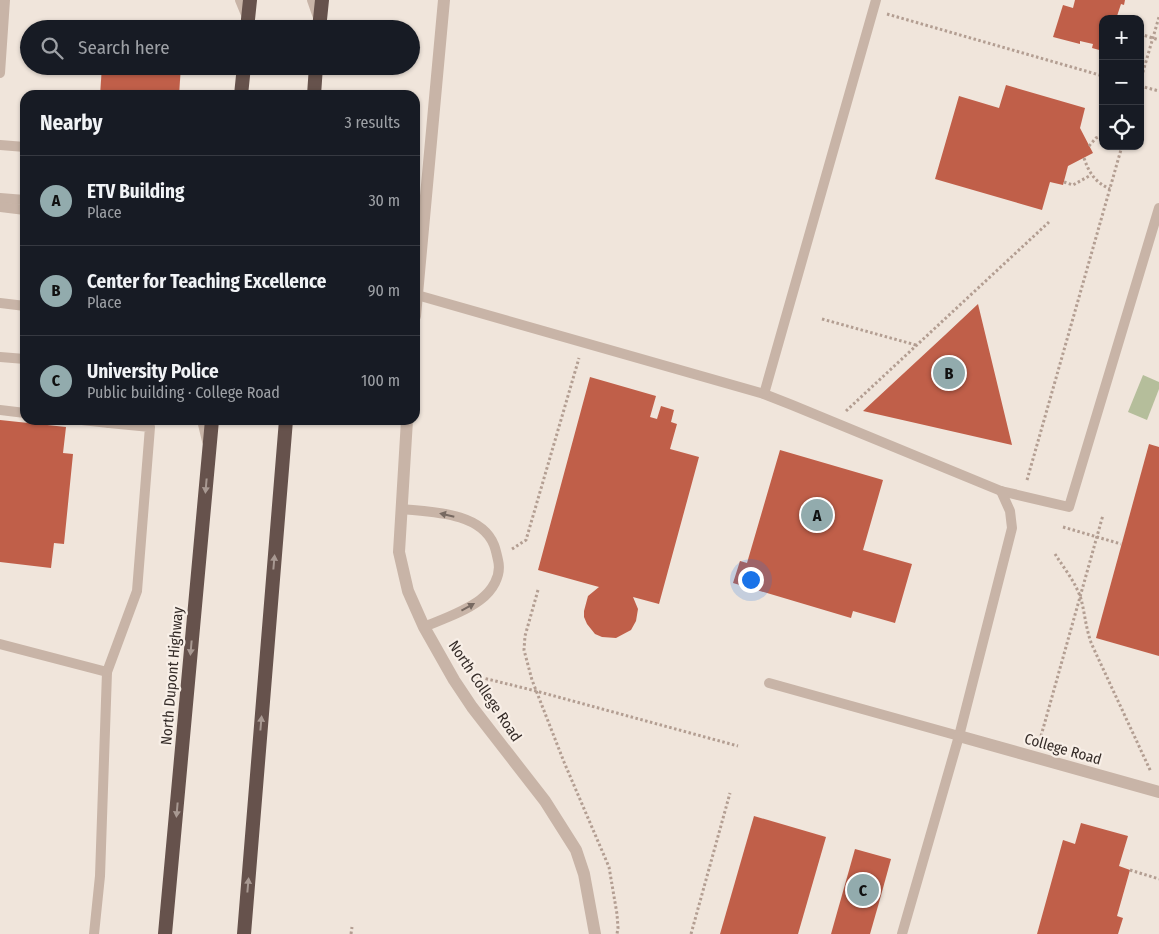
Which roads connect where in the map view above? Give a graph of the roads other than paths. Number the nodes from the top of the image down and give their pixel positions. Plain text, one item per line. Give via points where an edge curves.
1 (6, 0) edge
2 (240, 0) edge
3 (250, 0) edge
4 (312, 0) edge
5 (322, 0) edge
6 (444, 0) edge
7 (875, 5) edge
8 (247, 20) edge
9 (248, 20) edge
10 (318, 20) edge
11 (320, 20) edge
12 (0, 73) edge
13 (243, 75) edge
14 (315, 75) edge
15 (242, 90) edge
16 (314, 90) edge
17 (0, 144) edge
18 (20, 146) edge
19 (0, 198) edge
20 (20, 200) edge
21 (0, 207) edge
22 (1159, 208) edge
23 (20, 209) edge
24 (420, 263) edge
25 (420, 297) edge
26 (0, 303) edge
27 (20, 305) edge
28 (0, 357) edge
29 (20, 359) edge
30 (764, 394) junction
31 (0, 410) edge
32 (20, 412) edge
33 (134, 425) edge
34 (203, 425) edge
35 (212, 425) edge
36 (286, 425) edge
37 (407, 425) edge
38 (209, 452) junction
39 (1000, 491) junction
40 (402, 509) junction
41 (424, 627) junction
42 (0, 644) edge
43 (108, 672) junction
44 (769, 683) dead end
45 (959, 736) junction
46 (1159, 792) edge
47 (94, 934) edge
48 (165, 934) edge
49 (244, 934) edge
50 (595, 934) edge
51 (902, 934) edge

1 - 12 lane
2 - 8 lane
3 - 9 highway
4 - 10 lane
5 - 11 highway
6 - 24 street
7 - 30 lane
13 - 15 highway
14 - 16 highway
17 - 18 lane
19 - 20 lane
21 - 23 lane
22 - 39 lane via 1069,507
25 - 30 lane
26 - 27 lane
28 - 29 lane
30 - 39 lane
31 - 32 lane
33 - 43 lane via 150,427 137,591
34 - 38 lane
35 - 38 highway, North Dupont Highway
49 -> 36 highway
37 - 40 street, North College Road
38 -> 48 highway, North Dupont Highway
39 - 45 lane via 1010,510 1012,528
40 - 41 street, North College Road via 399,552 403,574
41 -> 40 lane via 480,600 494,586 499,564 494,545 476,525 435,512
41 - 50 street, North College Road via 472,707 545,801 576,850 584,874
42 - 43 lane
43 - 47 lane via 100,876
44 - 45 lane
45 - 46 street, College Road
45 - 51 lane

